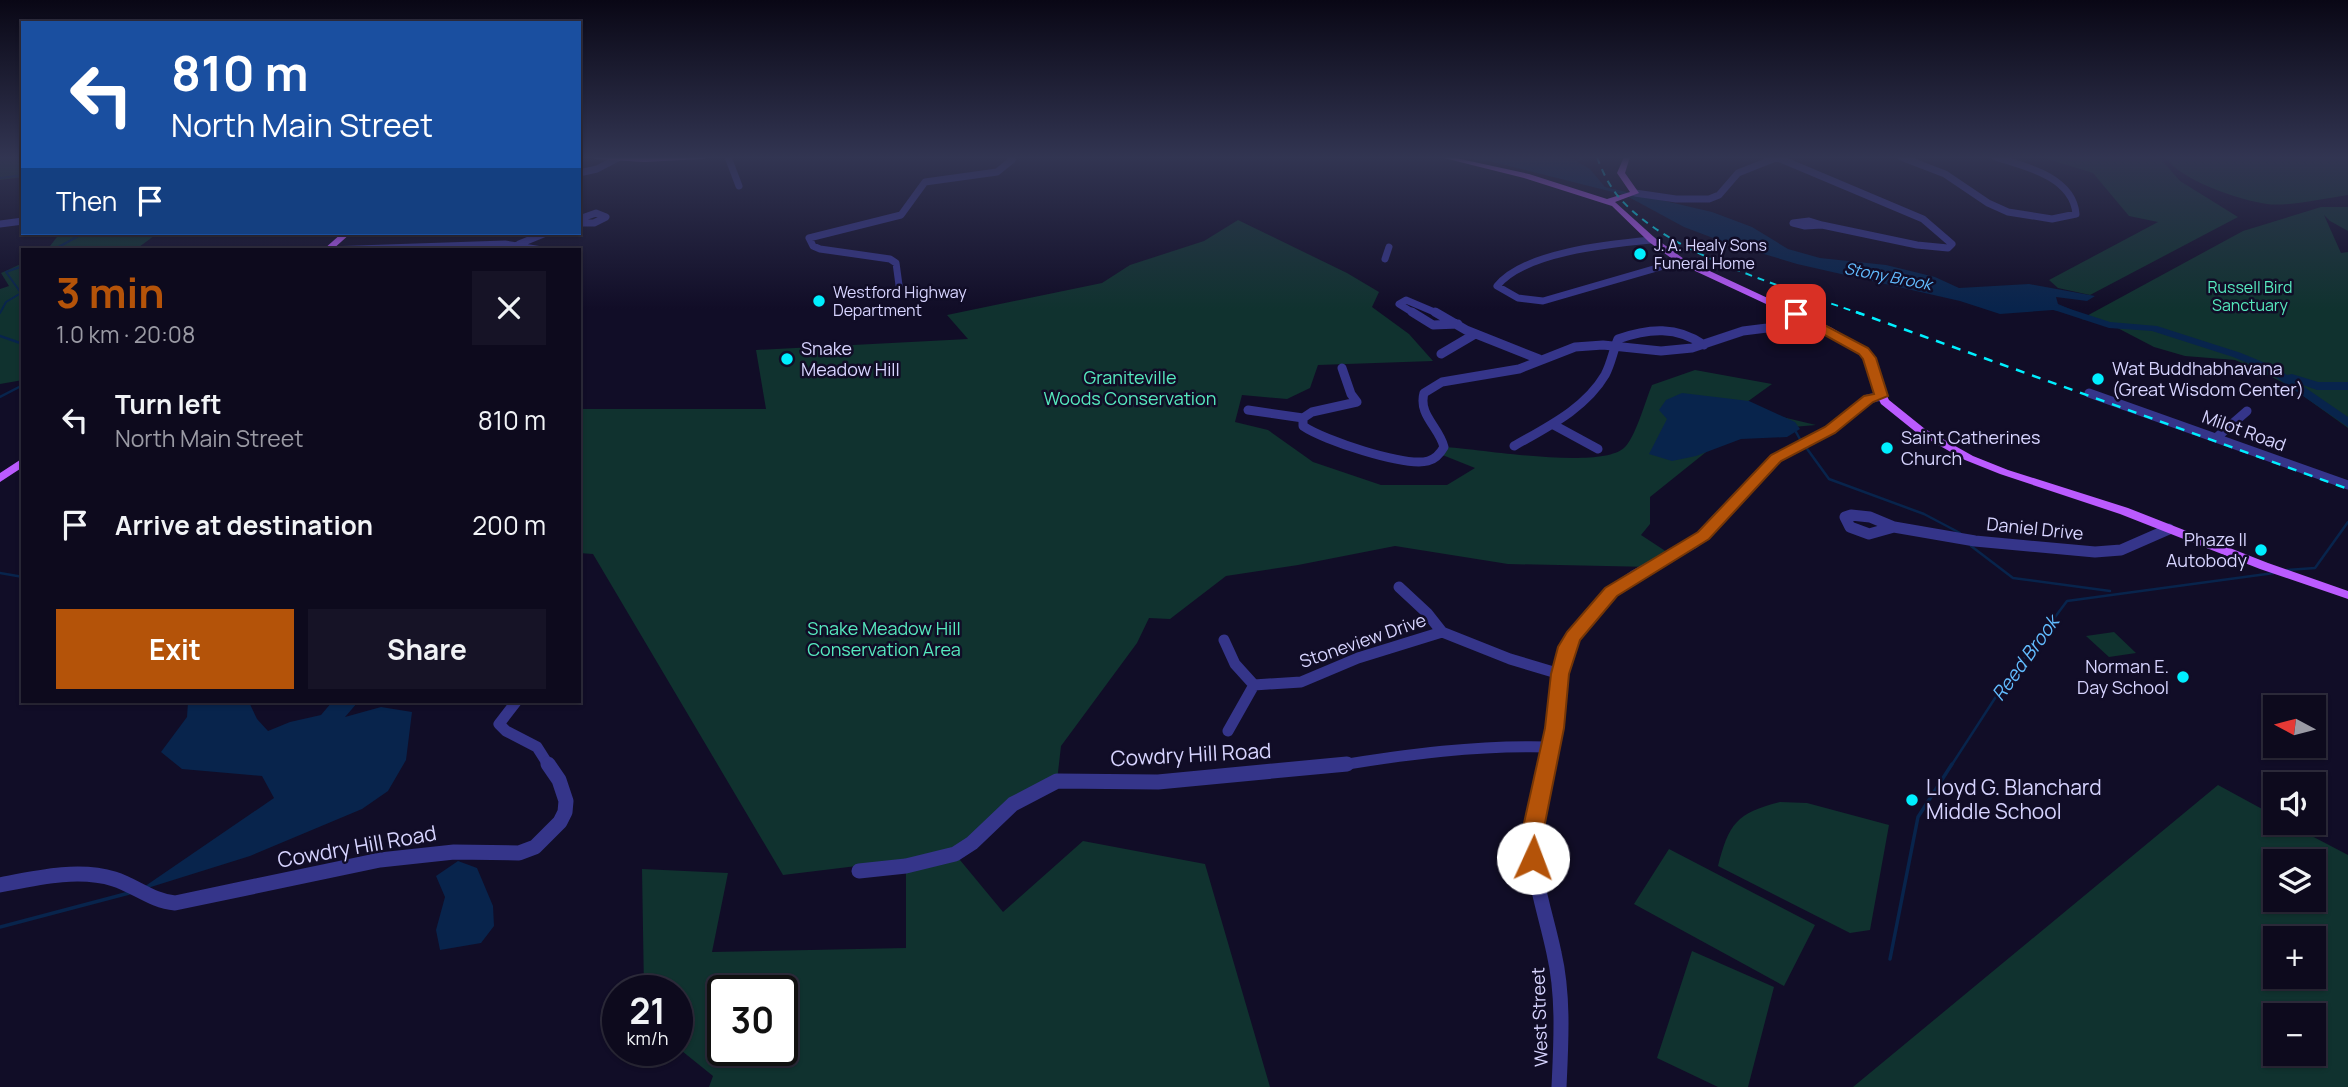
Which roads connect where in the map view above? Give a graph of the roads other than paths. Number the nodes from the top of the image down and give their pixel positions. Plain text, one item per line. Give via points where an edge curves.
1 (909, 208) edge
2 (1621, 208) edge
3 (1896, 208) edge
4 (1999, 208) edge
5 (2076, 208) edge
6 (21, 220) edge
7 (0, 224) edge
8 (1822, 225) dead end
9 (345, 235) edge
10 (540, 235) edge
11 (1652, 240) junction
12 (519, 244) junction
13 (1389, 247) dead end
14 (329, 248) edge
15 (361, 248) edge
16 (534, 248) edge
17 (1385, 259) dead end
18 (1681, 261) junction
19 (899, 285) dead end
20 (1802, 317) junction
21 (1458, 324) junction
22 (1475, 334) junction
23 (1704, 345) junction
24 (1615, 346) junction
25 (1441, 354) dead end
26 (1539, 359) junction
27 (1342, 368) dead end
28 (2089, 393) dead end
29 (1881, 396) junction
30 (1248, 410) dead end
31 (2246, 411) dead end
32 (1303, 418) junction
33 (1552, 424) junction
34 (2216, 438) junction
35 (1514, 446) dead end
36 (1598, 449) dead end
37 (21, 463) edge
38 (0, 479) edge
39 (2348, 485) edge
40 (1894, 527) dead end
41 (2169, 529) junction
42 (1399, 587) dead end
43 (2348, 595) edge
44 (1442, 632) junction
45 (1224, 640) dead end
46 (1560, 674) junction
47 (1254, 685) junction
48 (515, 703) edge
49 (1228, 731) dead end
50 (1550, 747) junction
51 (859, 871) dead end
52 (0, 886) edge
53 (1559, 1087) edge

1 - 19 street via 901,215 809,238 820,248 890,259
2 - 11 main road
3 - 8 street via 1923,219 1952,244 1948,248 1929,246
4 - 5 street via 2052,219 2076,214
6 - 7 street
9 - 14 main road
10 - 12 street
11 - 18 main road
11 - 18 street via 1582,249 1513,270 1497,286 1519,298 1543,301
12 - 15 street
12 - 16 street
13 - 17 street
18 - 20 main road
20 - 23 street
20 - 29 main road via 1863,351
21 - 21 street via 1414,302 1399,303 1433,325
21 - 22 street
22 - 25 street
22 - 26 street
23 - 24 street via 1661,351
23 - 24 street via 1674,331 1628,335
24 - 26 street via 1575,347
24 - 33 street via 1604,378
26 - 32 street via 1504,373 1442,382 1424,393 1421,408 1443,436 1444,447 1434,460 1406,462 1317,436 1303,426
27 - 32 street via 1357,402
28 - 34 street, Milot Road
29 - 41 main road via 1921,431 1969,458
29 - 46 street, West Street via 1868,399 1830,430 1776,458 1694,543 1611,592 1573,636
30 - 32 street
31 - 34 street
33 - 35 street
33 - 36 street
34 - 39 street, Milot Road
37 - 38 main road
40 - 41 street, Daniel Drive via 1975,541 2095,552 2121,550
41 - 43 main road
42 - 44 street
44 - 46 street, Stoneview Drive
44 - 47 street, Stoneview Drive via 1301,682
45 - 47 street via 1235,664
46 - 50 street, West Street
47 - 49 street
48 - 52 street, Cowdry Hill Road via 499,724 537,747 559,780 566,801 552,833 527,851 380,860 175,903 111,878 66,877
50 - 51 street, Cowdry Hill Road via 1413,753 1322,768 1158,782 1057,781 1013,804 972,844 955,854
50 - 53 street, West Street via 1533,858 1555,955 1561,1033

